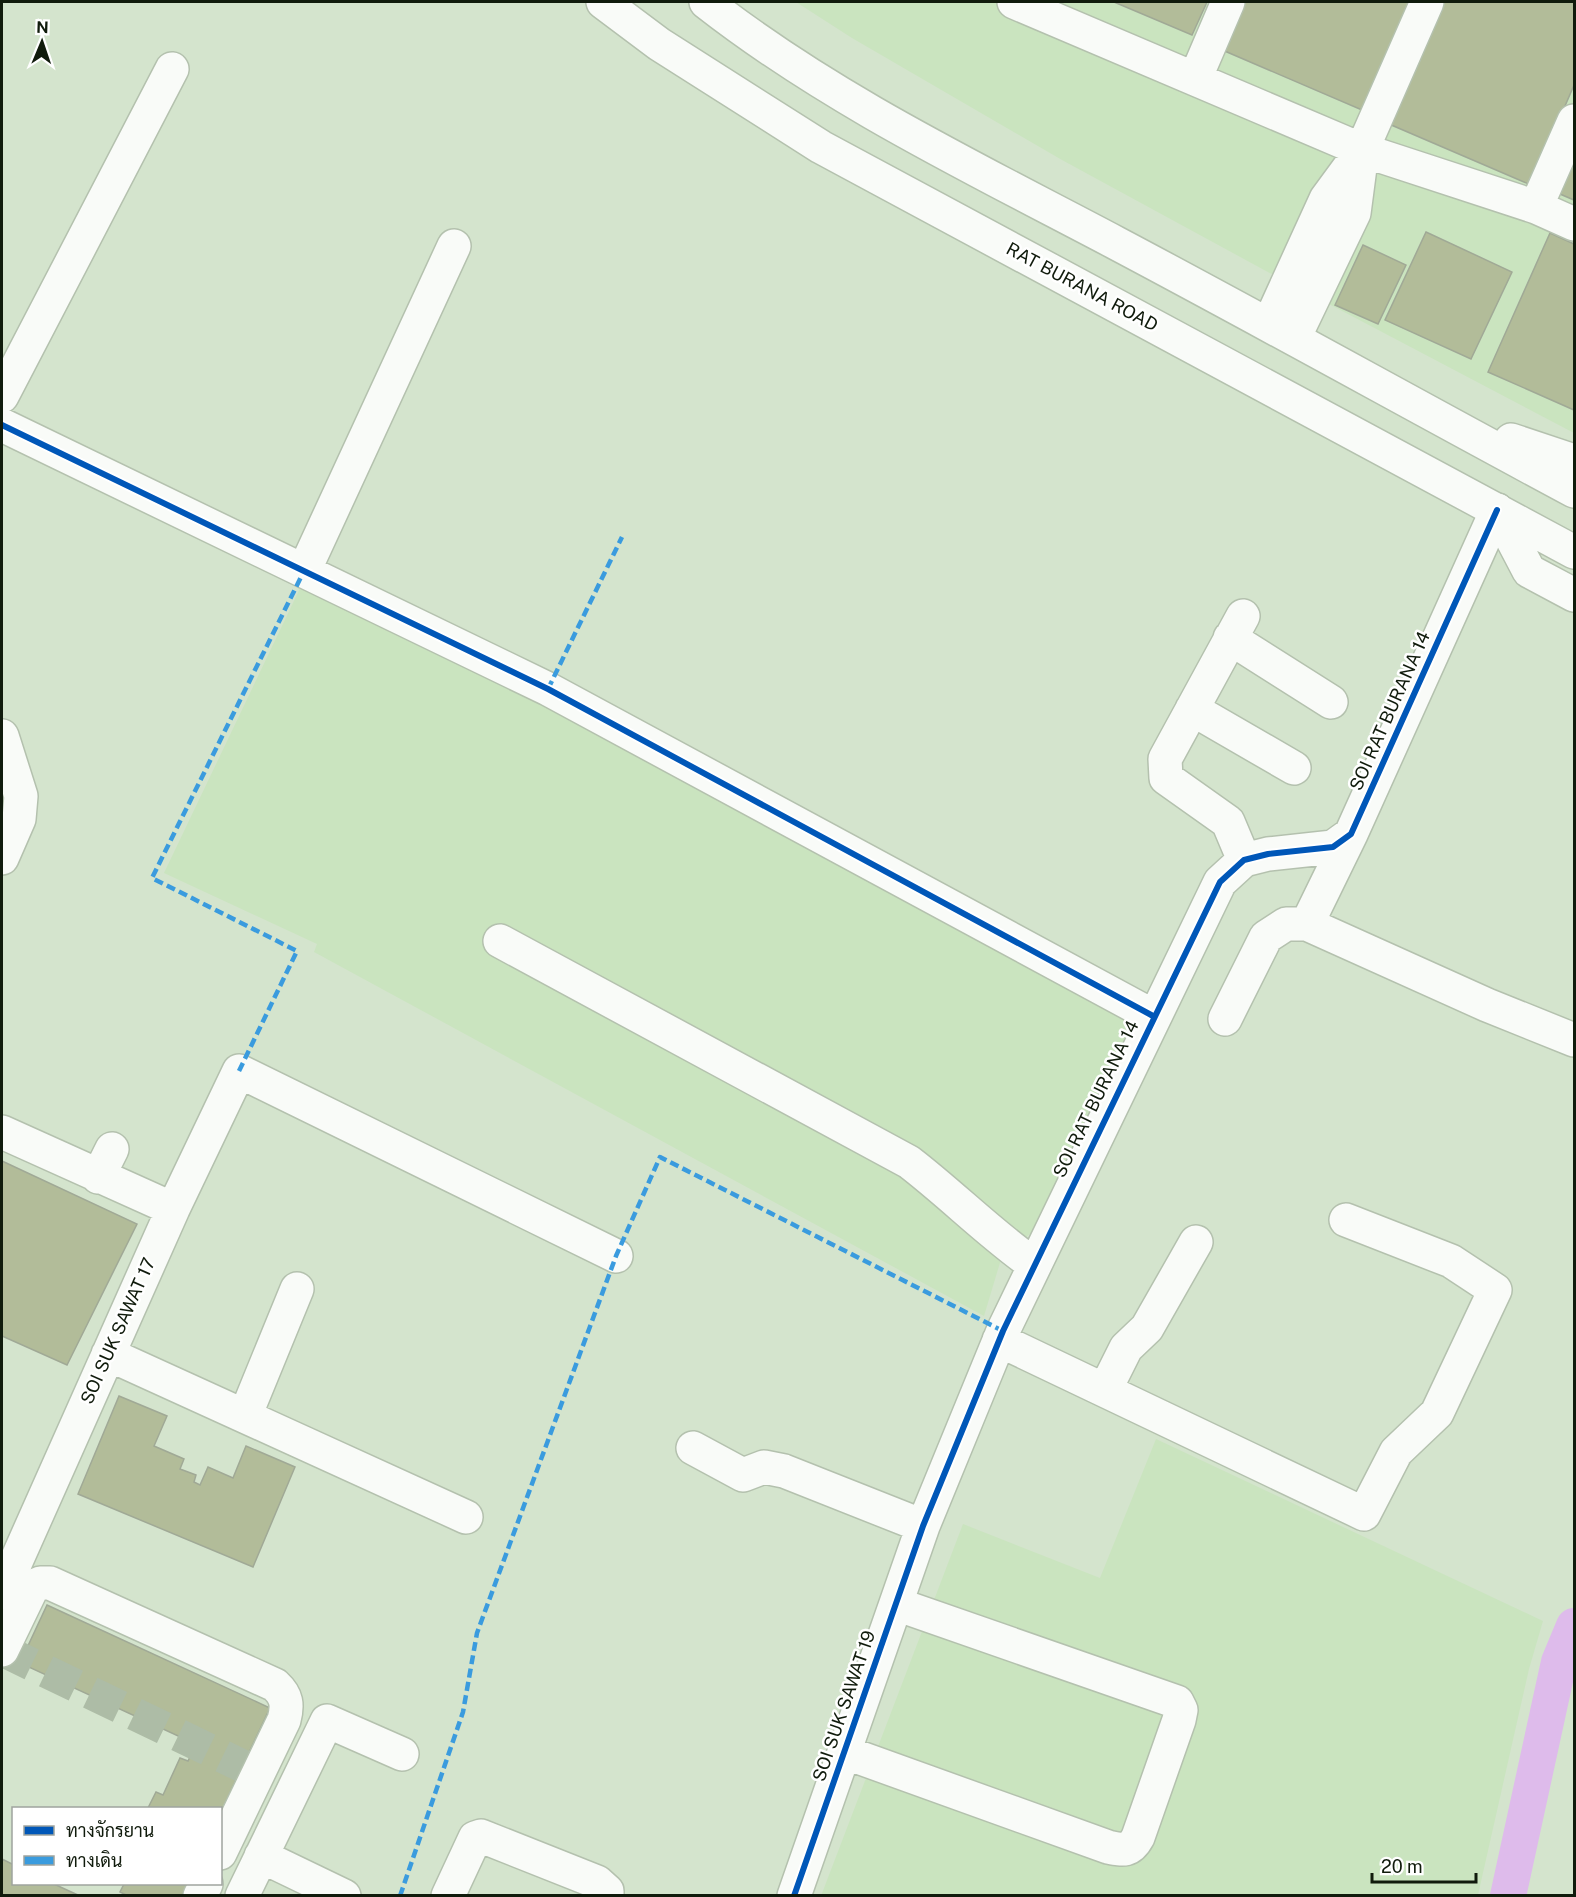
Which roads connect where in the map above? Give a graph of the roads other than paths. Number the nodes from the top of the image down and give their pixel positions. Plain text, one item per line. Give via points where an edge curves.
1 (603, 2) edge
2 (706, 2) edge
3 (1014, 2) edge
4 (1228, 2) edge
5 (1427, 2) edge
6 (172, 69) dead end
7 (1195, 79) junction
8 (1575, 121) edge
9 (1362, 150) junction
10 (1536, 207) junction
11 (1575, 224) edge
12 (454, 246) dead end
13 (1281, 331) junction
14 (2, 396) edge
15 (1429, 413) junction
16 (2, 425) edge
17 (1575, 461) edge
18 (1575, 491) edge
19 (1497, 510) junction
20 (1575, 552) edge
21 (304, 571) junction
22 (1575, 595) edge
23 (1331, 702) dead end
24 (1192, 710) junction
25 (2, 736) edge
26 (1294, 768) dead end
27 (1351, 834) junction
28 (2, 858) edge
29 (1244, 860) junction
30 (1307, 924) junction
31 (500, 941) dead end
32 (1153, 1016) junction
33 (1225, 1018) dead end
34 (1575, 1040) edge
35 (2, 1132) edge
36 (172, 1209) junction
37 (1346, 1220) dead end
38 (1196, 1242) dead end
39 (616, 1256) dead end
40 (1033, 1264) junction
41 (297, 1289) dead end
42 (999, 1340) junction
43 (108, 1354) junction
44 (1105, 1390) junction
45 (244, 1416) junction
46 (693, 1448) dead end
47 (466, 1517) dead end
48 (923, 1526) junction
49 (2, 1593) edge
50 (896, 1604) junction
51 (2, 1650) edge
52 (844, 1752) junction
53 (402, 1754) dead end
54 (222, 1849) edge
55 (261, 1856) junction
56 (242, 1896) edge
57 (344, 1896) edge
58 (448, 1896) edge
59 (607, 1896) edge
60 (794, 1896) edge

1 - 19 street, RAT BURANA ROAD via 669,51 821,147
2 - 13 street via 752,36 912,134
3 - 7 street
4 - 7 street
5 - 9 street
6 - 14 street
7 - 9 street
8 - 10 street
9 - 10 street
9 - 13 street via 1326,199
10 - 11 street
12 - 21 street
13 - 15 street
15 - 17 street
15 - 18 street
16 - 21 street
19 - 20 street, RAT BURANA ROAD
19 - 22 street via 1529,571
19 - 27 street, SOI RAT BURANA 14
21 - 32 street via 548,689
23 - 24 street via 1237,627
24 - 26 street
24 - 29 street via 1165,759 1166,778 1228,822
25 - 28 street via 21,796 19,819
27 - 29 street, SOI RAT BURANA 14 via 1333,847
27 - 30 street
29 - 32 street, SOI RAT BURANA 14 via 1220,882
30 - 33 street via 1286,924 1266,937
30 - 34 street
31 - 40 street via 909,1162 991,1234
32 - 40 street, SOI RAT BURANA 14
35 - 36 street via 105,1163
36 - 39 street, SOI SUK SAWAT 17 via 239,1071
36 - 43 street, SOI SUK SAWAT 17
37 - 44 street via 1450,1261 1495,1290 1437,1413 1396,1452 1364,1514
38 - 44 street via 1147,1328 1126,1348
40 - 42 street, SOI RAT BURANA 14
41 - 45 street
42 - 44 street
42 - 48 street, SOI RAT BURANA 14
43 - 45 street
43 - 49 street, SOI SUK SAWAT 17
45 - 47 street
46 - 48 street via 743,1474 764,1467 784,1471
48 - 50 street, SOI SUK SAWAT 19
50 - 52 street, SOI SUK SAWAT 19
50 - 52 street via 1177,1702 1181,1710 1179,1720 1138,1837 1127,1850 1108,1847
51 - 54 street via 32,1588 50,1583 282,1691 287,1708 284,1720
52 - 60 street, SOI SUK SAWAT 19
53 - 55 street via 327,1721
55 - 56 street
55 - 57 street
58 - 59 street via 475,1838 481,1836 597,1882

